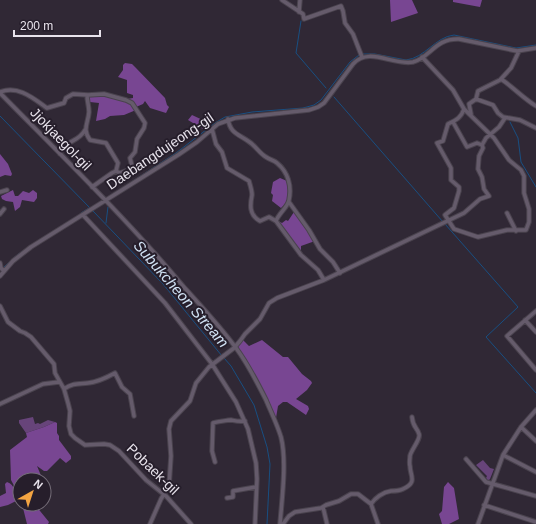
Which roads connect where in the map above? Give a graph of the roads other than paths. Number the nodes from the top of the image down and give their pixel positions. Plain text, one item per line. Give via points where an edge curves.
1 (282, 0) edge
2 (300, 0) edge
3 (299, 12) junction
4 (536, 48) edge
5 (518, 51) junction
6 (362, 55) junction
7 (422, 57) junction
8 (501, 79) junction
9 (0, 92) edge
10 (87, 95) junction
11 (476, 99) junction
12 (536, 106) edge
13 (464, 109) junction
14 (471, 115) junction
15 (505, 118) junction
16 (228, 120) junction
17 (454, 122) junction
18 (536, 128) edge
19 (212, 129) junction
20 (85, 130) junction
21 (491, 134) junction
22 (482, 145) junction
23 (60, 154) junction
24 (116, 171) junction
25 (92, 188) junction
26 (7, 190) dead end
27 (0, 192) edge
28 (105, 202) junction
29 (289, 202) junction
30 (4, 210) dead end
31 (507, 213) dead end
32 (0, 214) edge
33 (83, 215) junction
34 (276, 221) junction
35 (446, 222) junction
36 (516, 231) junction
37 (0, 263) edge
38 (4, 271) junction
39 (340, 273) junction
40 (0, 276) edge
41 (324, 280) junction
42 (0, 306) edge
43 (536, 311) edge
44 (525, 320) junction
45 (536, 332) edge
46 (234, 347) junction
47 (213, 363) junction
48 (536, 370) edge
49 (59, 382) junction
50 (64, 389) junction
51 (0, 404) edge
52 (536, 410) edge
53 (134, 416) dead end
54 (412, 417) dead end
55 (245, 421) junction
56 (521, 427) junction
57 (536, 441) edge
58 (502, 455) junction
59 (466, 459) dead end
60 (215, 462) dead end
61 (536, 472) edge
62 (491, 484) junction
63 (256, 487) junction
64 (164, 494) junction
65 (536, 496) edge
66 (227, 498) dead end
67 (371, 504) junction
68 (484, 505) junction
69 (323, 507) junction
70 (536, 522) edge
71 (150, 524) edge
72 (191, 524) edge
73 (255, 524) edge
74 (280, 524) edge
75 (283, 524) edge
76 (327, 524) edge
77 (378, 524) edge
78 (478, 524) edge

1 - 3 street
2 - 3 street
3 - 6 street via 306,19 341,6 345,23
4 - 5 street
5 - 7 street via 452,39 443,42
5 - 8 street via 511,68
6 - 7 street via 413,62
6 - 16 street, Daebangdujeong-gil via 318,107
7 - 13 street via 453,90
8 - 11 street via 478,91
8 - 12 street
9 - 10 street via 9,89 22,92 48,108 64,103 66,98 73,94
9 - 23 street, Jjokjaegol-gil
10 - 20 street via 89,110
10 - 24 street via 104,94 126,100 132,103 145,123 137,139 135,152 130,158 131,169 120,173
11 - 14 street via 469,104
11 - 15 street via 493,104 498,113
13 - 14 street
13 - 17 street via 462,115
14 - 21 street
15 - 18 street via 520,120
15 - 21 street
16 - 19 street, Daebangdujeong-gil
16 - 29 street via 229,127 236,134 284,170 289,181
17 - 22 street via 467,147 477,143
17 - 35 street via 448,124 443,141 437,143 451,168 451,180 459,187 454,208 445,215
19 - 28 street, Daebangdujeong-gil via 183,152
19 - 34 street via 227,168 249,181 252,213 260,221 269,217
20 - 23 street via 79,138 64,146
20 - 24 street via 90,140 106,143 118,163
21 - 22 street
21 - 36 street via 505,156 520,168 524,176 529,222 526,230
22 - 35 street via 478,169 489,196 480,199 464,213
23 - 25 street, Jjokjaegol-gil
24 - 25 street
25 - 28 street, Jjokjaegol-gil
26 - 27 street
28 - 33 street, Daebangdujeong-gil
28 - 46 street, Jjokjaegol-gil via 169,269
29 - 34 street
29 - 39 street via 320,249
30 - 32 street
31 - 36 street
33 - 38 street, Daebangdujeong-gil via 31,247
33 - 47 street via 156,293
34 - 41 street via 301,255 318,270
35 - 36 street via 454,229 478,237 507,230
35 - 39 street
37 - 38 street
38 - 40 street, Daebangdujeong-gil
39 - 41 street
41 - 46 street via 269,302 260,318
42 - 49 street, Pobaek-gil via 8,322 30,337 54,364
43 - 44 street
44 - 45 street
44 - 48 street via 507,336
46 - 47 street
46 - 74 street, Jjokjaegol-gil via 260,388 281,436 283,461
47 - 55 street
47 - 64 street via 196,383 190,400 169,425 170,483
49 - 50 street, Pobaek-gil
49 - 51 street via 43,384
50 - 53 street via 73,384 94,382 115,373 122,387 129,393
50 - 64 street, Pobaek-gil via 70,411 71,434 85,445 104,444 114,448
52 - 56 street
54 - 67 street via 419,437 410,456 412,482 405,489 383,494
55 - 60 street via 213,423 212,451
55 - 63 street via 254,451
56 - 57 street
56 - 58 street
58 - 61 street
58 - 62 street
59 - 62 street via 486,482
62 - 65 street
62 - 68 street
63 - 66 street via 233,491 233,497
63 - 73 street
64 - 71 street
64 - 72 street, Pobaek-gil
67 - 69 street via 351,494
67 - 77 street
68 - 70 street
68 - 78 street
69 - 75 street via 294,512
69 - 76 street

